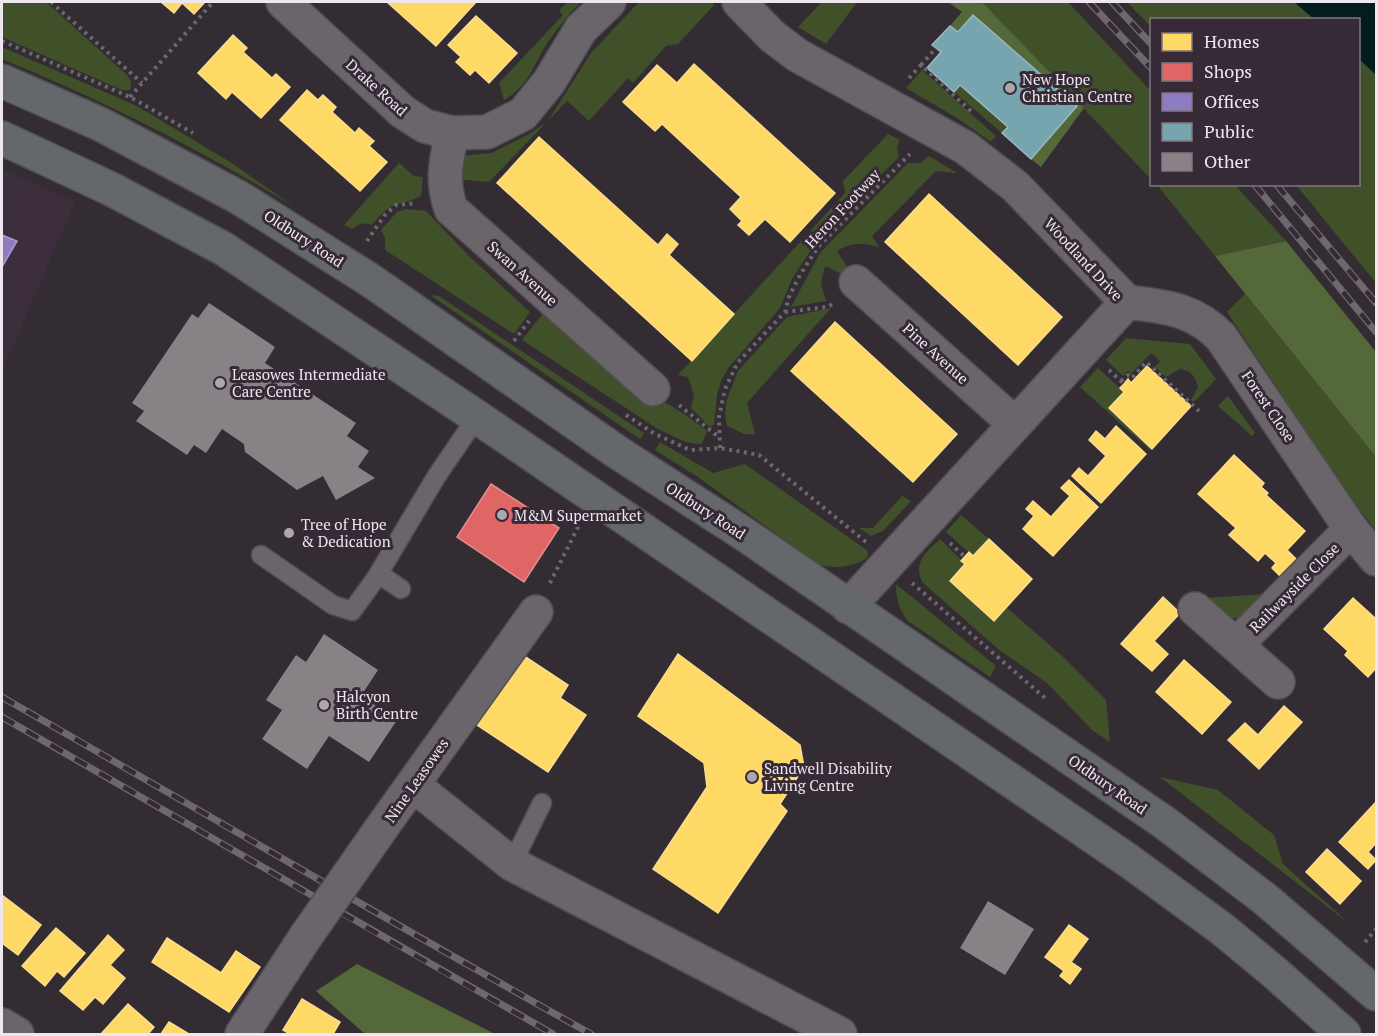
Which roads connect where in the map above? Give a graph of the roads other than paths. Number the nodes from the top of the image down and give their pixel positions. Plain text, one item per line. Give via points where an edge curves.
1 (283, 2) edge
2 (609, 2) edge
3 (739, 2) edge
4 (2, 81) edge
5 (452, 133) junction
6 (2, 138) edge
7 (859, 285) road end
8 (1126, 302) junction
9 (653, 390) road end
10 (477, 417) junction
11 (1015, 424) junction
12 (1351, 529) junction
13 (261, 555) dead end
14 (1377, 559) edge
15 (379, 574) junction
16 (401, 589) dead end
17 (848, 607) junction
18 (1195, 609) dead end
19 (536, 612) road end
20 (1236, 645) junction
21 (1278, 682) dead end
22 (413, 785) junction
23 (542, 803) dead end
24 (512, 864) junction
25 (1377, 994) edge
26 (2, 1025) edge
27 (17, 1035) edge
28 (242, 1035) edge
29 (840, 1035) edge
30 (1344, 1035) edge

1 - 5 street, Drake Road via 403,112 425,126
2 - 5 street, Drake Road via 581,29 549,82 523,114 487,132
3 - 8 street, Woodland Drive via 796,55 966,148 1015,186
4 - 17 main road, Oldbury Road via 100,124 238,196 370,280
5 - 9 street, Swan Avenue via 445,165 445,191 451,209
6 - 10 main road via 111,189 224,249
7 - 11 street, Pine Avenue
8 - 11 street, Woodland Drive
8 - 12 street, Forest Close via 1184,312 1206,322 1221,337
10 - 15 lane via 436,477
10 - 30 main road via 1129,861 1222,929
11 - 17 street, Woodland Drive
12 - 14 street, Forest Close
12 - 20 street, Railwayside Close
13 - 15 lane via 333,605 352,611
15 - 16 lane
17 - 25 main road, Oldbury Road via 1165,823 1265,899
18 - 20 street, Railwayside Close
19 - 22 street, Nine Leasowes
20 - 21 street, Railwayside Close
22 - 24 street
22 - 28 street, Nine Leasowes, bridge via 306,936
23 - 24 lane
24 - 29 street
26 - 27 street

